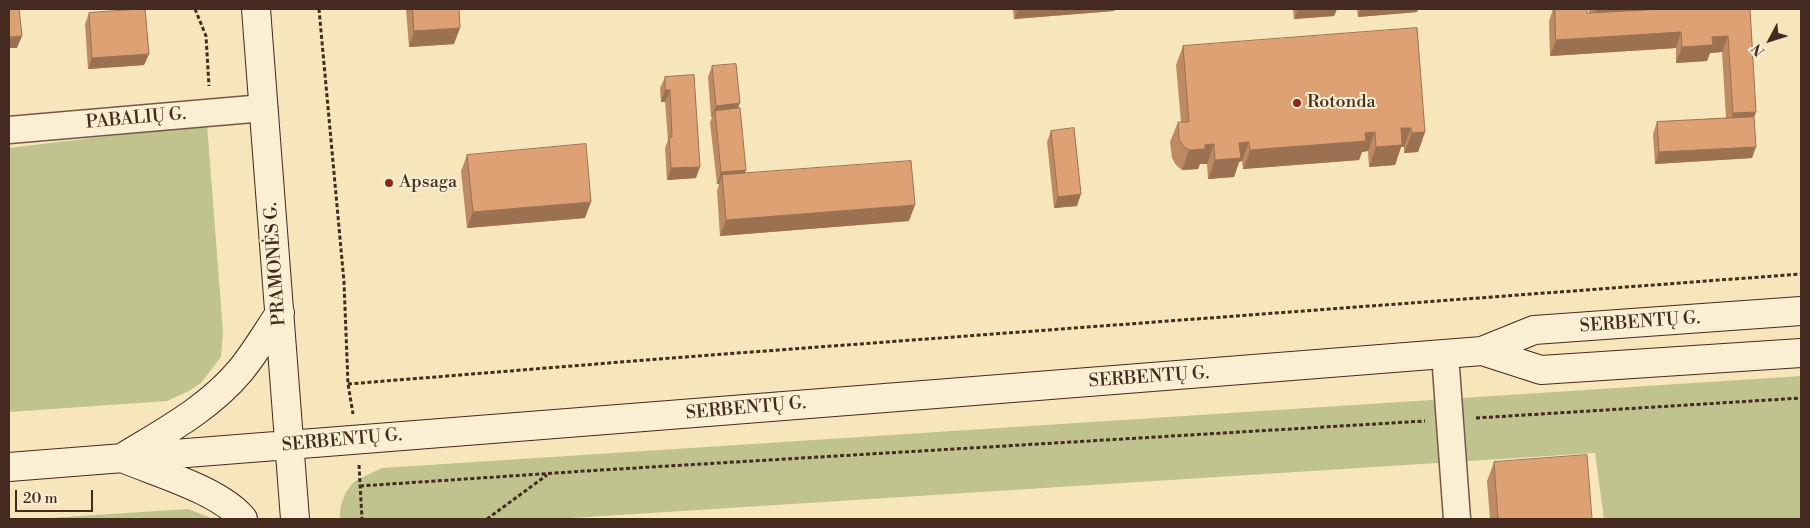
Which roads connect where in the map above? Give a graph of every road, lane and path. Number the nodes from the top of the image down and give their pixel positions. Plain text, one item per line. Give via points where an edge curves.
1 (195, 9) edge
2 (256, 9) edge
3 (319, 9) edge
4 (264, 108) junction
5 (212, 112) junction
6 (9, 130) edge
7 (1801, 274) edge
8 (1801, 311) edge
9 (280, 313) junction
10 (1482, 351) junction
11 (1801, 353) edge
12 (1445, 354) junction
13 (348, 384) junction
14 (1801, 398) edge
15 (1450, 420) junction
16 (357, 440) junction
17 (290, 445) junction
18 (121, 458) junction
19 (9, 467) edge
20 (547, 475) junction
21 (360, 486) junction
22 (243, 519) edge
23 (295, 519) edge
24 (362, 519) edge
25 (487, 519) edge
26 (1457, 519) edge

1 - 5 path via 206,36
2 - 4 main road, PRAMONĖS G.
3 - 13 path via 344,282
4 - 5 street, PABALIŲ G.
4 - 9 main road, PRAMONĖS G.
5 - 6 street, PABALIŲ G.
7 - 13 path
8 - 10 main road, SERBENTŲ G. via 1534,330
9 - 17 main road, PRAMONĖS G.
9 - 18 main road via 240,370 220,392 188,418
10 - 11 main road, SERBENTŲ G. via 1541,370
10 - 12 main road, SERBENTŲ G.
12 - 15 street
12 - 16 main road, SERBENTŲ G.
13 - 16 path
14 - 15 path
15 - 20 path
15 - 26 street
16 - 17 main road, SERBENTŲ G.
16 - 21 path
17 - 18 main road, SERBENTŲ G.
17 - 23 main road, PRAMONĖS G.
18 - 19 main road, SERBENTŲ G.
18 - 22 main road via 194,487 236,511
20 - 21 path
20 - 25 path
21 - 24 path

